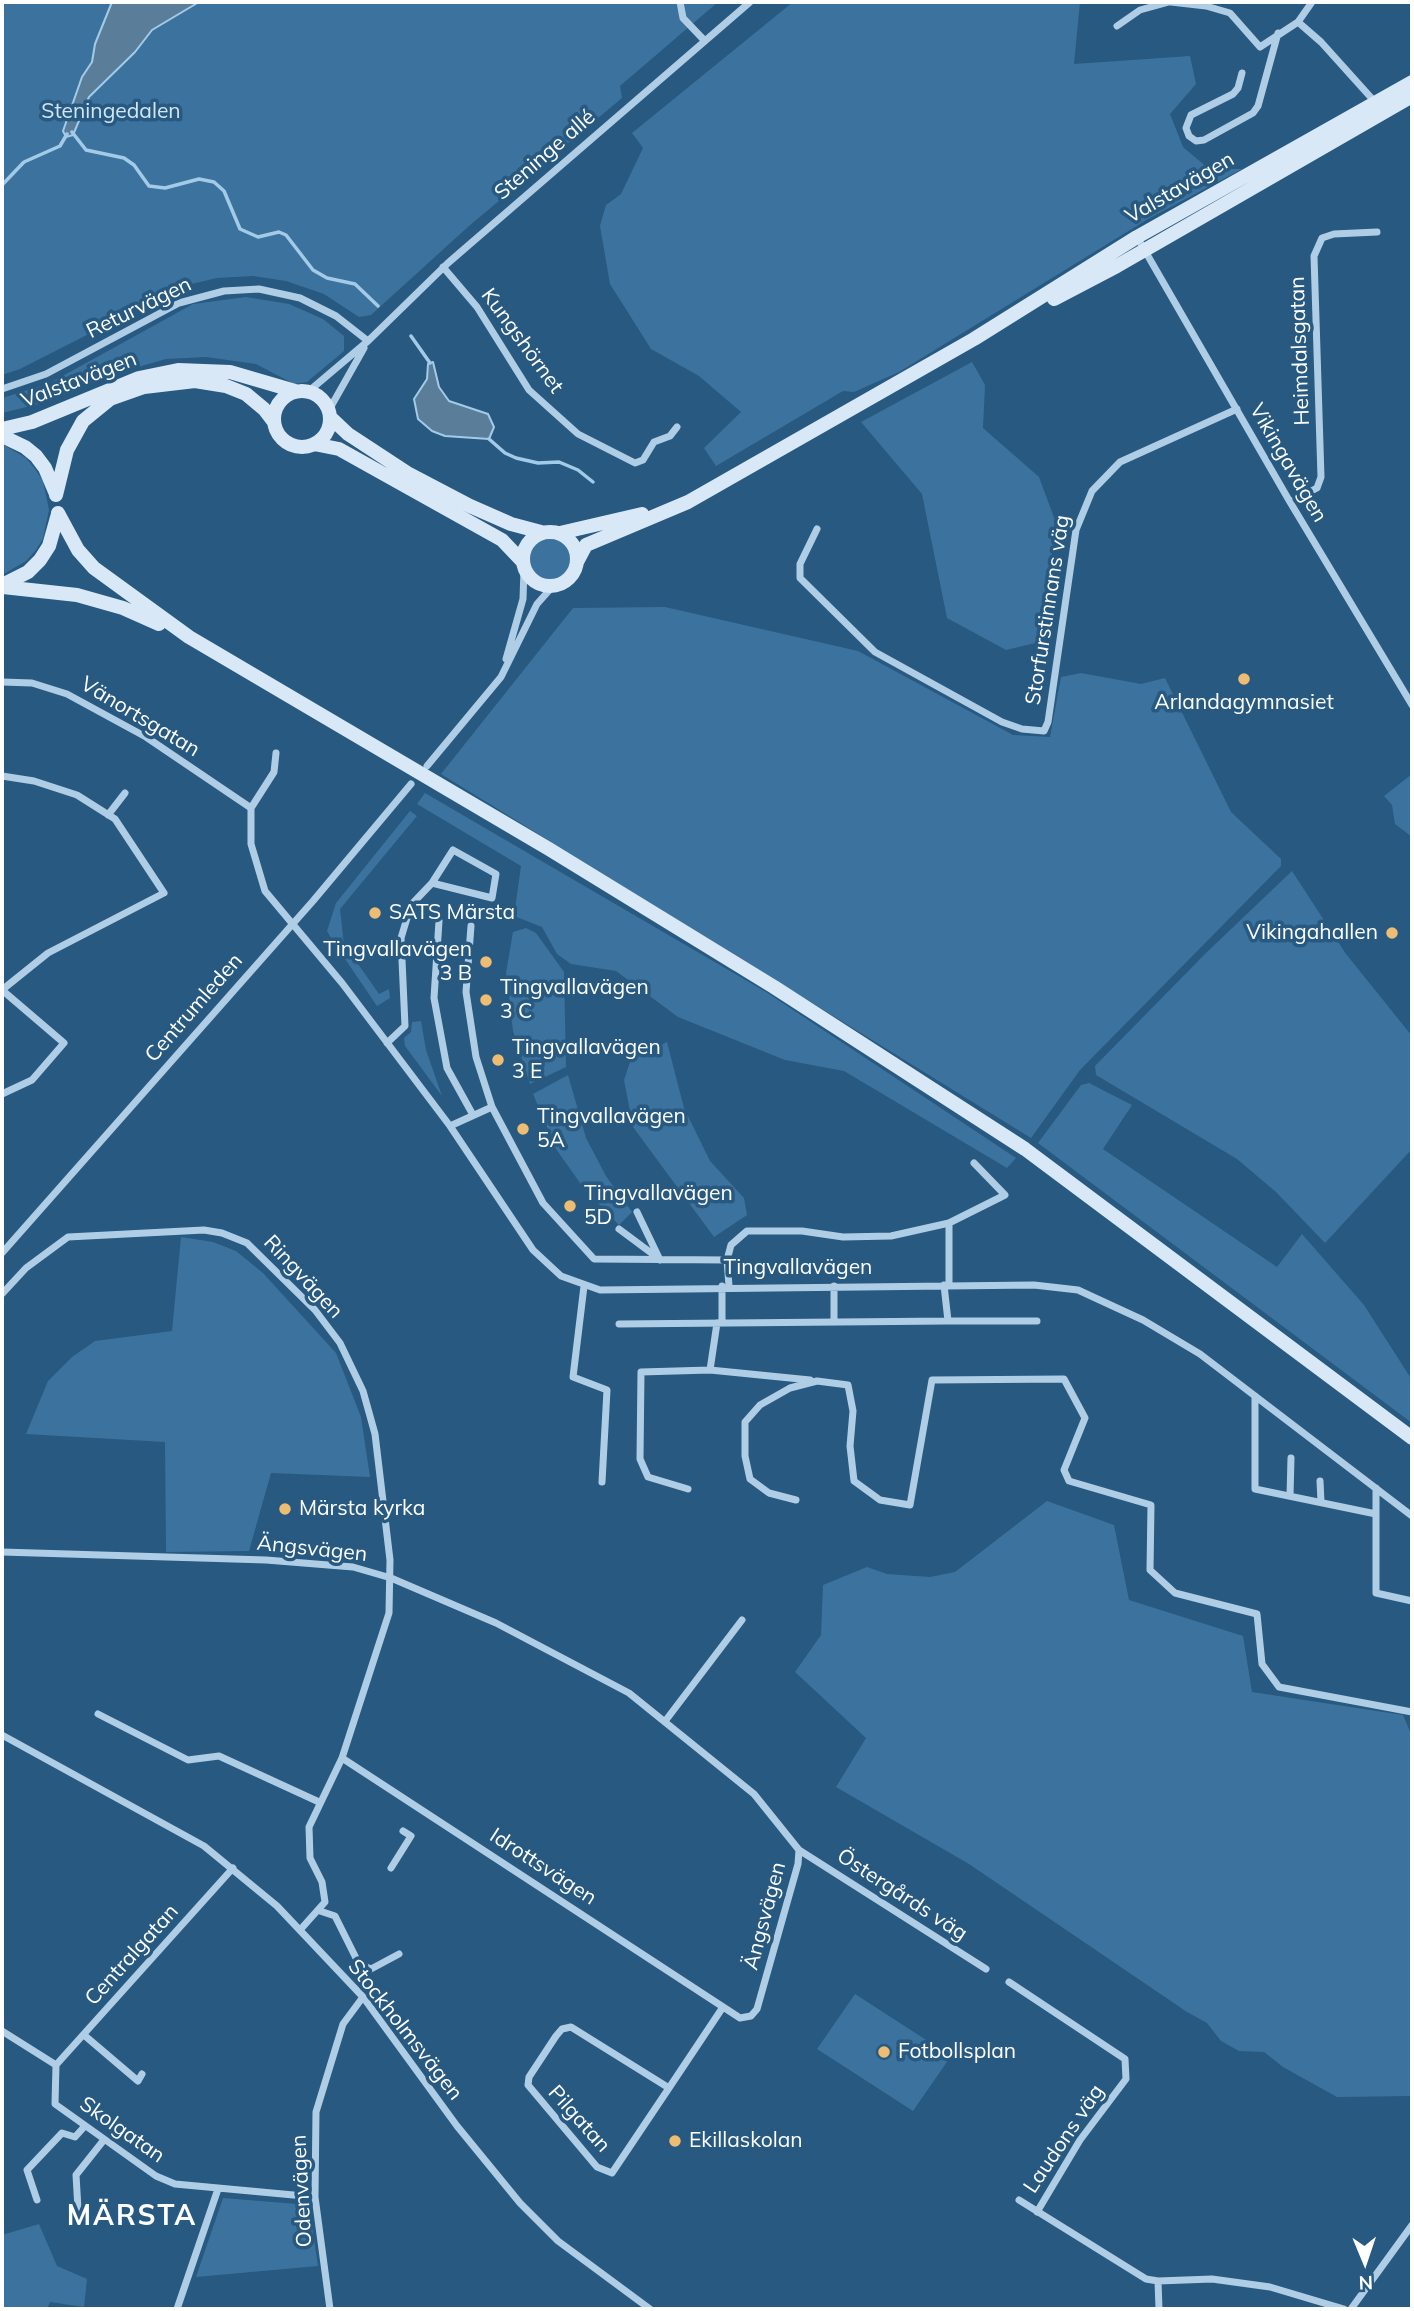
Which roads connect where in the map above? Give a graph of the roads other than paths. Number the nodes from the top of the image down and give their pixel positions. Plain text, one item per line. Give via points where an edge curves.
1 (680, 2) edge
2 (750, 2) edge
3 (1170, 2) edge
4 (1312, 2) edge
5 (1298, 22) junction
6 (1117, 26) dead end
7 (1278, 33) junction
8 (705, 40) junction
9 (1242, 73) dead end
10 (1412, 82) edge
11 (1412, 96) edge
12 (1379, 107) junction
13 (1377, 232) dead end
14 (1137, 237) junction
15 (1145, 250) junction
16 (443, 267) junction
17 (974, 339) junction
18 (368, 341) junction
19 (2, 389) edge
20 (302, 391) junction
21 (1237, 409) junction
22 (59, 411) junction
23 (330, 413) junction
24 (2, 422) edge
25 (274, 422) junction
26 (677, 427) dead end
27 (2, 429) edge
28 (2, 436) edge
29 (314, 444) junction
30 (56, 495) junction
31 (688, 502) junction
32 (1290, 502) junction
33 (58, 513) junction
34 (817, 528) dead end
35 (541, 532) junction
36 (560, 533) junction
37 (577, 562) junction
38 (523, 565) junction
39 (2, 586) edge
40 (554, 586) junction
41 (189, 637) junction
42 (501, 677) junction
43 (2, 682) edge
44 (1412, 705) edge
45 (276, 753) dead end
46 (427, 766) dead end
47 (2, 776) edge
48 (411, 784) dead end
49 (125, 793) dead end
50 (251, 808) junction
51 (108, 815) junction
52 (432, 883) junction
53 (439, 921) dead end
54 (292, 922) junction
55 (471, 926) dead end
56 (387, 1043) junction
57 (2, 1094) edge
58 (492, 1107) junction
59 (473, 1115) junction
60 (450, 1126) junction
61 (974, 1163) dead end
62 (637, 1212) dead end
63 (949, 1223) junction
64 (619, 1228) dead end
65 (2, 1253) edge
66 (660, 1260) junction
67 (727, 1260) junction
68 (946, 1285) junction
69 (584, 1286) junction
70 (725, 1286) junction
71 (834, 1286) junction
72 (2, 1294) edge
73 (834, 1320) junction
74 (948, 1321) junction
75 (1037, 1321) dead end
76 (720, 1322) junction
77 (619, 1324) dead end
78 (710, 1370) junction
79 (817, 1381) junction
80 (1255, 1396) junction
81 (1412, 1438) edge
82 (1291, 1458) dead end
83 (1320, 1481) dead end
84 (602, 1482) dead end
85 (1376, 1488) junction
86 (688, 1489) dead end
87 (1290, 1496) junction
88 (796, 1500) dead end
89 (1321, 1502) junction
90 (1376, 1514) junction
91 (1412, 1516) edge
92 (2, 1552) edge
93 (391, 1578) junction
94 (1412, 1601) edge
95 (742, 1619) dead end
96 (1412, 1712) edge
97 (98, 1714) dead end
98 (667, 1720) junction
99 (2, 1735) edge
100 (342, 1758) junction
101 (319, 1802) junction
102 (403, 1831) dead end
103 (799, 1850) junction
104 (233, 1868) junction
105 (391, 1868) dead end
106 (320, 1911) junction
107 (300, 1930) junction
108 (399, 1954) dead end
109 (986, 1969) dead end
110 (1009, 1982) dead end
111 (363, 1997) junction
112 (723, 2007) junction
113 (2, 2032) edge
114 (84, 2035) junction
115 (56, 2065) junction
116 (142, 2074) dead end
117 (669, 2088) junction
118 (84, 2127) junction
119 (103, 2141) junction
120 (218, 2189) junction
121 (316, 2197) junction
122 (37, 2200) dead end
123 (1019, 2200) dead end
124 (78, 2209) dead end
125 (1037, 2212) junction
126 (1412, 2225) edge
127 (1158, 2281) junction
128 (177, 2309) edge
129 (330, 2309) edge
130 (650, 2309) edge
131 (1158, 2309) edge
132 (1344, 2309) edge
133 (1351, 2309) edge

1 - 8 street via 683,18
2 - 8 street, Steninge allé
3 - 6 street via 1140,10
3 - 7 street via 1230,13 1260,47
4 - 5 street
5 - 7 street
5 - 12 street
7 - 9 street via 1262,96 1253,113 1204,140 1189,136 1186,128 1191,115 1233,94
8 - 16 street, Steninge allé
10 - 12 street, Valstavägen
11 - 12 street, Valstavägen
12 - 14 street, Valstavägen
12 - 15 street, Valstavägen
13 - 32 street, Heimdalsgatan via 1322,238 1314,256 1321,477 1317,488
14 - 15 street, Vikingavägen
14 - 17 street, Valstavägen
15 - 17 street, Valstavägen
15 - 21 street, Vikingavägen
16 - 18 street, Steninge allé
16 - 26 street, Kungshörnet via 477,307 530,390 578,433 635,463 643,460 654,442 670,436
17 - 31 street, Valstavägen
18 - 19 street, Returvägen via 336,316 300,298 259,289 224,291 179,303 46,374
18 - 20 street, Steninge allé
18 - 23 street, Steninge allé
20 - 22 street, Valstavägen via 230,372 178,370 139,378
20 - 23 street via 321,398
20 - 25 street via 278,403
21 - 32 street, Vikingavägen
21 - 34 street, Storfurstinnans väg via 1121,462 1091,491 1076,530 1044,731 1002,722 875,652 800,578 800,564
22 - 24 street
22 - 27 street, Valstavägen
23 - 29 street via 324,436
23 - 35 street via 348,434 422,480 491,515
25 - 29 street via 289,444
25 - 30 street, Valstavägen via 246,394 226,386 194,381 144,387 110,399 83,421 67,450
28 - 30 street via 36,457 49,474
29 - 38 street via 339,449 502,540
30 - 33 street
31 - 36 street, Valstavägen
31 - 37 street, Valstavägen via 586,545
32 - 44 street, Vikingavägen
33 - 39 street via 40,560
33 - 41 street via 94,568
35 - 36 street
35 - 38 street via 526,544
36 - 37 street via 574,545
37 - 40 street via 570,577
38 - 40 street via 535,582
38 - 42 street via 523,599
39 - 41 street via 102,601
40 - 42 street via 542,596
41 - 81 street via 679,929 1026,1149
42 - 46 street
43 - 50 street, Vänortsgatan via 32,683 67,694 146,737
45 - 50 street via 274,772
47 - 51 street via 77,795
48 - 54 street, Centrumleden
49 - 51 street
50 - 54 street, Tingvallavägen via 251,844 258,877 264,891
51 - 57 street via 164,893 48,953 2,990 64,1043 32,1080
52 - 52 street via 492,898 496,874 453,850
52 - 56 street via 411,905 401,938 405,1026
53 - 59 street via 434,998 447,1068
54 - 56 street, Tingvallavägen
54 - 65 street, Centrumleden
55 - 58 street via 466,992 476,1058
56 - 60 street, Tingvallavägen
58 - 59 street
58 - 66 street via 543,1203 594,1259
59 - 60 street
60 - 69 street, Tingvallavägen via 533,1250 561,1276
61 - 63 street via 1005,1195
62 - 66 street
63 - 67 street via 891,1236 747,1231 731,1245
63 - 68 street
64 - 66 street
66 - 67 street
67 - 70 street
68 - 71 street, Tingvallavägen
68 - 74 street
68 - 80 street, Tingvallavägen via 1057,1285 1090,1294 1173,1338
69 - 70 street, Tingvallavägen via 600,1290
69 - 84 street via 573,1377 607,1390
70 - 71 street, Tingvallavägen
70 - 76 street
71 - 73 street
72 - 93 street, Ringvägen via 26,1268 68,1237 204,1230 247,1243 315,1310 340,1343 363,1391 375,1434
73 - 74 street
73 - 76 street
74 - 75 street
76 - 77 street
76 - 78 street
78 - 79 street
78 - 86 street via 641,1372 640,1459 648,1478
79 - 88 street via 790,1388 760,1405 745,1422 750,1479 769,1493
79 - 96 street via 848,1385 854,1481 880,1500 910,1505 932,1380 1065,1379 1086,1418 1063,1470 1069,1481 1151,1505 1150,1570 1175,1593 1257,1614 1262,1664 1279,1687
80 - 85 street, Tingvallavägen
80 - 87 street via 1255,1489
82 - 87 street
83 - 89 street
85 - 90 street
85 - 91 street, Tingvallavägen
87 - 89 street
89 - 90 street
90 - 94 street via 1376,1593
92 - 93 street, Ängsvägen via 265,1560 353,1567
93 - 98 street, Ängsvägen via 589,1670
93 - 100 street, Ringvägen via 389,1613
95 - 98 street
97 - 101 street via 188,1760 219,1756
98 - 103 street, Ängsvägen via 754,1794
99 - 104 street, Stockholmsvägen via 172,1827
100 - 101 street, Ringvägen
100 - 112 street, Idrottsvägen
101 - 106 street, Ringvägen via 308,1841 310,1858 326,1894
102 - 105 street via 411,1836
103 - 109 street, Östergårds väg
103 - 112 street, Ängsvägen via 757,2009 746,2019
104 - 107 street, Stockholmsvägen
104 - 114 street, Centralgatan
106 - 107 street
106 - 108 street via 335,1916 359,1964 371,1969
107 - 111 street, Stockholmsvägen
110 - 125 street, Laudons väg via 1125,2059 1126,2079 1080,2140
111 - 121 street, Odenvägen via 343,2024 316,2112
111 - 130 street, Stockholmsvägen via 520,2203 558,2241
112 - 117 street, Pilgatan
113 - 115 street
114 - 115 street, Centralgatan
114 - 116 street via 138,2081
115 - 118 street, Skolgatan via 55,2104
117 - 117 street, Pilgatan via 612,2173 597,2167 528,2085 556,2036 571,2028
118 - 119 street, Skolgatan
118 - 122 street via 75,2137 62,2133 27,2170
119 - 120 street, Skolgatan via 175,2184
119 - 124 street via 76,2175
120 - 121 street, Skolgatan
120 - 128 street
121 - 129 street, Odenvägen
123 - 125 street
125 - 127 street via 1146,2279
126 - 133 street
127 - 131 street
127 - 132 street via 1212,2279 1270,2287

